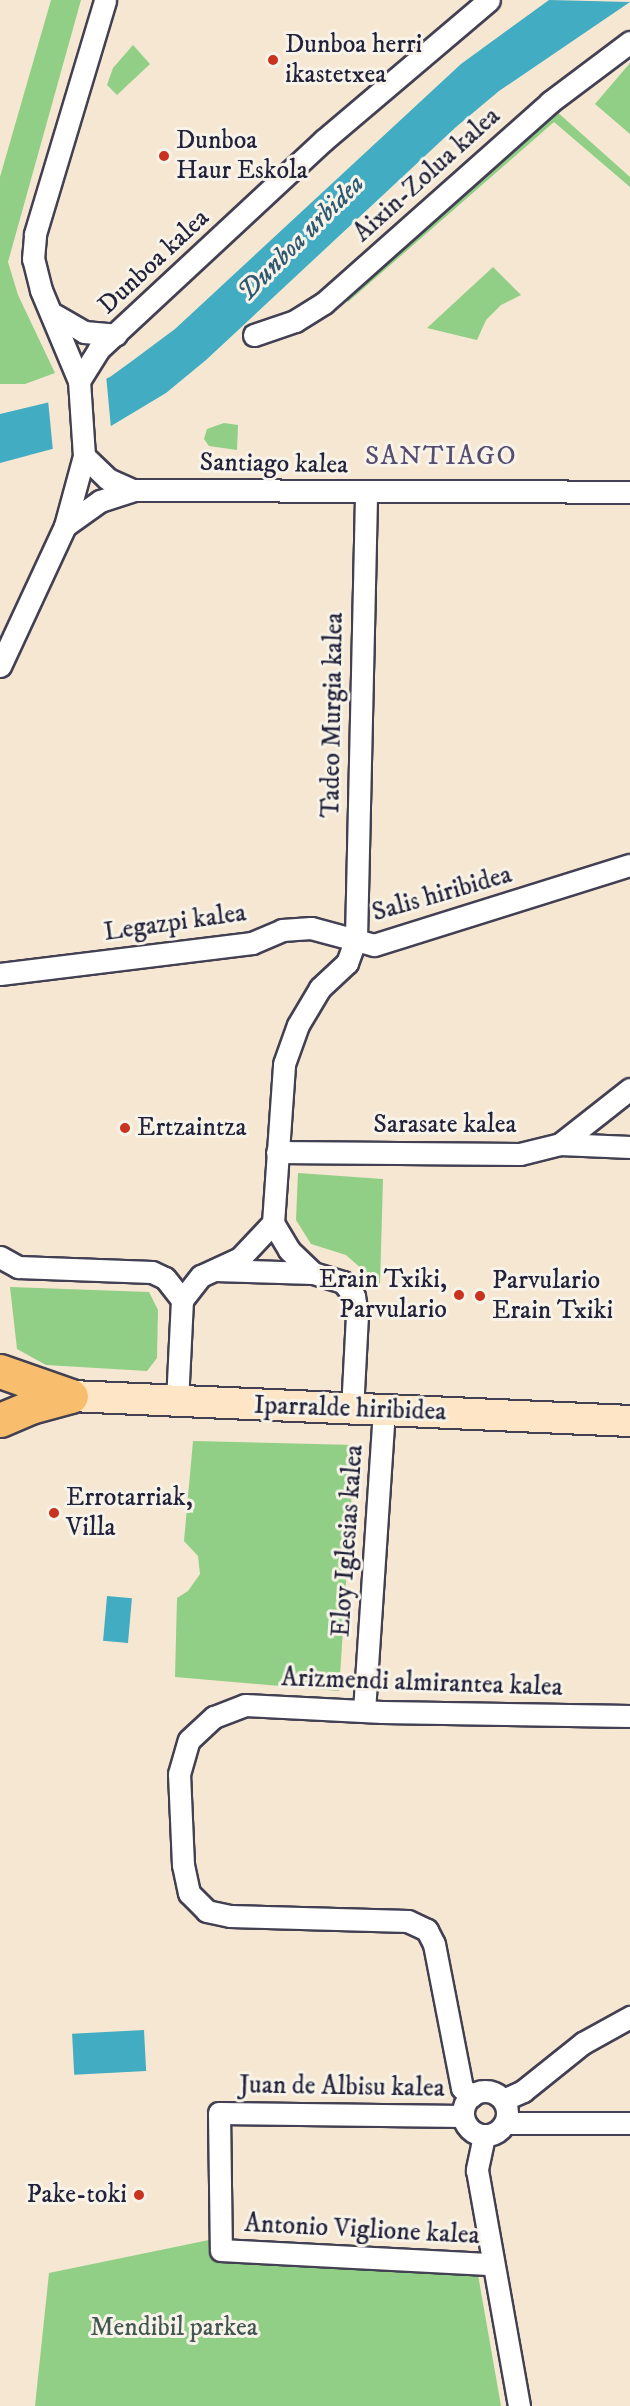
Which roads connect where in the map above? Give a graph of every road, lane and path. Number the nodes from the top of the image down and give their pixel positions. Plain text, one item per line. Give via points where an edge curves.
1 (105, 0) edge
2 (489, 0) edge
3 (630, 42) edge
4 (54, 315) junction
5 (116, 335) junction
6 (254, 335) dead end
7 (80, 383) junction
8 (84, 448) junction
9 (133, 490) junction
10 (630, 492) edge
11 (366, 493) junction
12 (65, 526) junction
13 (0, 666) edge
14 (630, 865) edge
15 (357, 938) junction
16 (0, 974) edge
17 (630, 1089) edge
18 (560, 1144) junction
19 (630, 1147) edge
20 (277, 1152) junction
21 (273, 1222) junction
22 (0, 1257) edge
23 (215, 1270) junction
24 (313, 1273) junction
25 (182, 1300) junction
26 (0, 1371) edge
27 (70, 1396) junction
28 (177, 1402) junction
29 (352, 1411) junction
30 (384, 1411) junction
31 (0, 1420) edge
32 (630, 1421) edge
33 (364, 1711) junction
34 (630, 1716) edge
35 (630, 2017) edge
36 (472, 2096) junction
37 (503, 2100) junction
38 (219, 2113) joint
39 (464, 2116) junction
40 (505, 2123) junction
41 (630, 2123) edge
42 (484, 2136) junction
43 (492, 2264) junction
44 (519, 2406) edge

1 - 4 street via 35,234 33,259 41,290
2 - 5 street, Dunboa kalea via 324,140
3 - 6 street, Aixin-Zolua kalea via 550,102 324,303 295,321
4 - 5 street via 84,332
4 - 7 street
5 - 7 street, Dunboa kalea via 99,349
7 - 8 street
8 - 9 street, Santiago kalea via 108,479
8 - 12 street
9 - 11 street, Santiago kalea
9 - 12 street, Santiago kalea via 100,501
10 - 11 street, Santiago kalea
11 - 15 street, Tadeo Murgia kalea
12 - 13 street
14 - 15 street, Salis hiribidea via 374,945
15 - 16 street, Legazpi kalea via 311,928 282,930 252,943
15 - 20 street, Salis hiribidea via 346,963 320,988 298,1025 284,1064
17 - 18 street, Sarasate kalea
18 - 19 street
18 - 20 street, Sarasate kalea via 520,1154
20 - 21 street, Salis hiribidea
21 - 23 street via 240,1258
21 - 24 street via 289,1250
22 - 25 street via 18,1267 152,1272 165,1278
23 - 24 street
23 - 25 street via 201,1276
24 - 29 street via 344,1282 354,1296 357,1315
25 - 28 street
26 - 27 main road, Iparralde hiribidea
27 - 28 main road, Iparralde hiribidea
27 - 31 main road, Iparralde hiribidea
28 - 29 main road, Iparralde hiribidea
29 - 30 main road, Iparralde hiribidea
30 - 32 main road, Iparralde hiribidea
30 - 33 street, Eloy Iglesias kalea
33 - 34 street, Arizmendi almirantea kalea
33 - 36 street, Arizmendi almirantea kalea via 244,1705 214,1717 189,1740 180,1774 183,1865 189,1893 207,1911 230,1916 408,1921 427,1930 434,1944 462,2088
35 - 37 street via 583,2043 522,2091
36 - 37 street via 492,2092
36 - 39 street
37 - 40 street via 508,2111
38 - 39 street, Juan de Albisu kalea
38 - 43 street, Antonio Viglione kalea via 221,2250
39 - 42 street via 468,2127
40 - 41 street
40 - 42 street via 497,2132
42 - 43 street via 478,2150 477,2170
43 - 44 street

